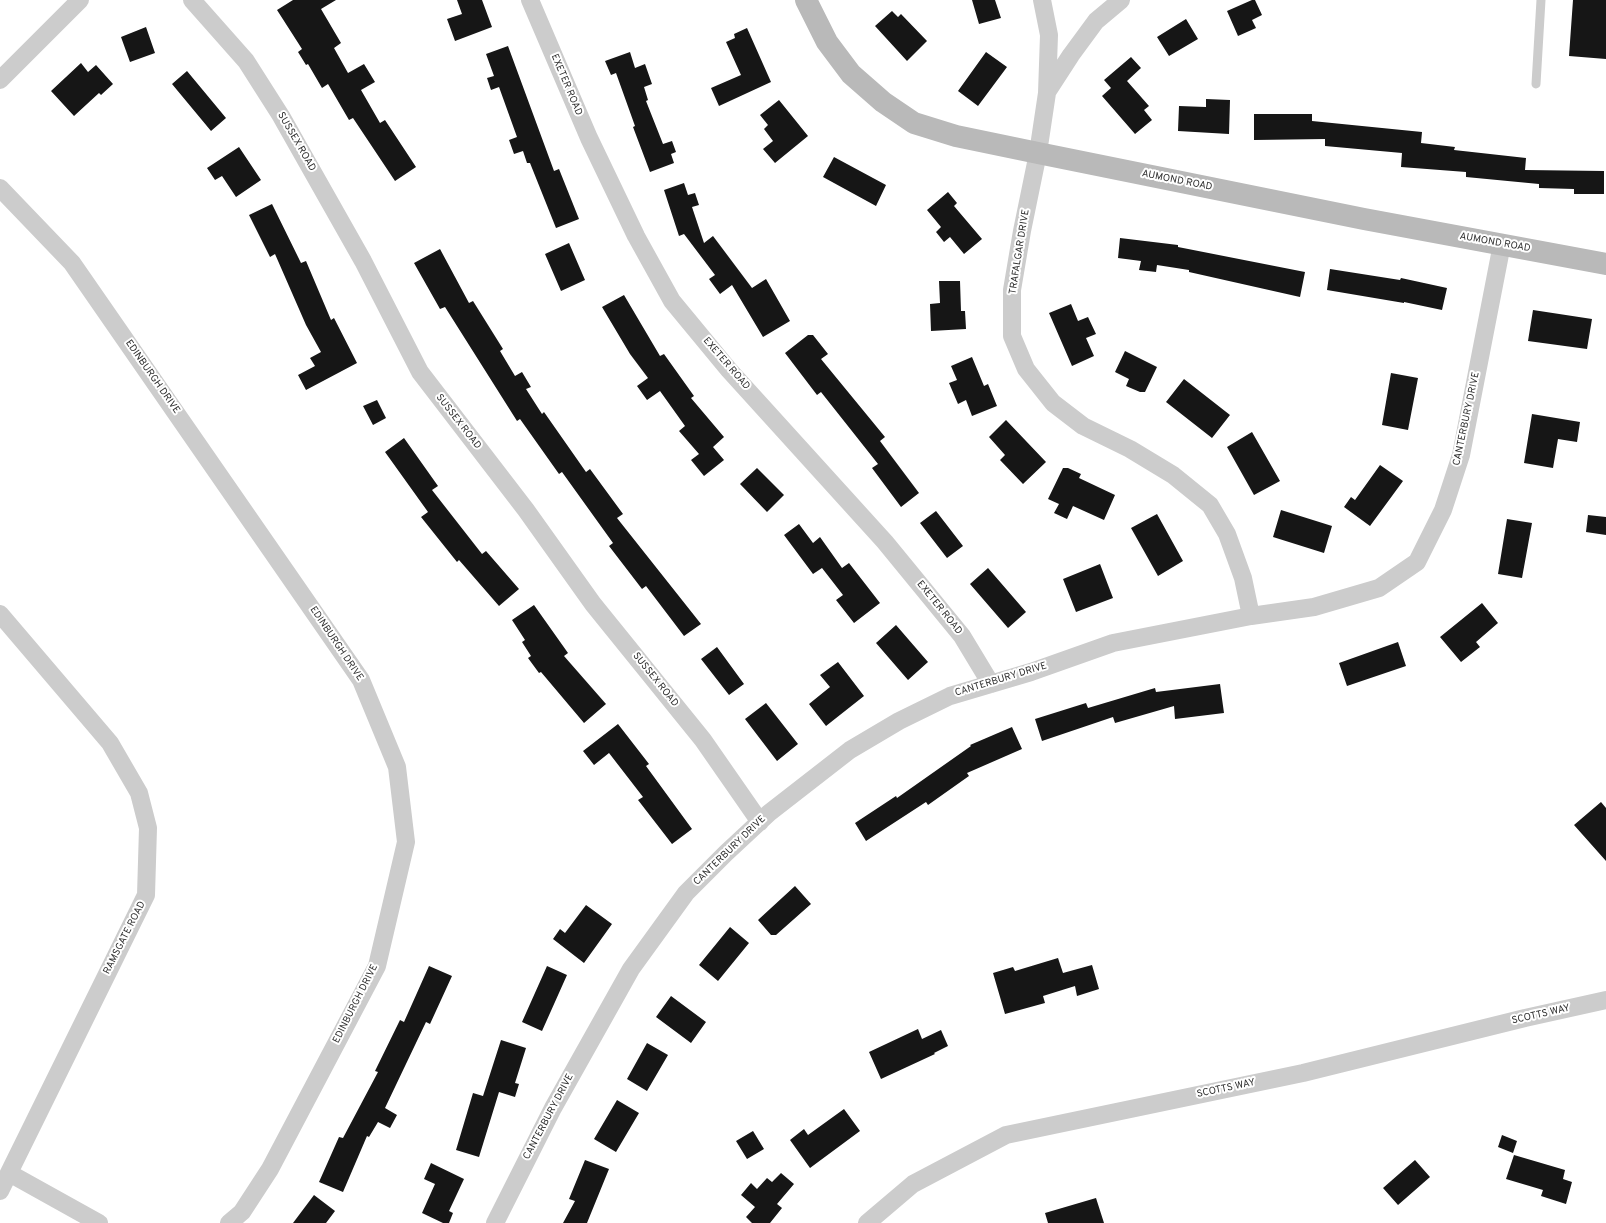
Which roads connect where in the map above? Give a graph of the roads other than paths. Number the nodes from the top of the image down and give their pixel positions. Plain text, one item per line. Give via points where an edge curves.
1 (80, 0) edge
2 (192, 0) edge
3 (530, 0) edge
4 (806, 0) edge
5 (1042, 0) edge
6 (1121, 0) edge
7 (1541, 0) edge
8 (0, 80) edge
9 (1536, 84) dead end
10 (1047, 93) junction
11 (1038, 153) junction
12 (0, 188) edge
13 (1502, 244) junction
14 (1606, 264) edge
15 (0, 614) edge
16 (1251, 616) junction
17 (991, 684) junction
18 (760, 822) junction
19 (1606, 1000) edge
20 (9, 1173) junction
21 (0, 1191) edge
22 (99, 1223) edge
23 (229, 1223) edge
24 (495, 1223) edge
25 (867, 1223) edge

1 - 8 street
2 - 18 street, SUSSEX ROAD via 246,61 281,116 363,261 420,372 526,510 593,604 703,740
3 - 17 street, EXETER ROAD via 588,138 636,236 672,301 729,370 886,542 962,636
4 - 11 street, AUMOND ROAD via 827,42 851,74 914,123 956,136
5 - 10 street, TRAFALGAR DRIVE via 1049,35
6 - 10 street via 1096,21
7 - 9 lane
10 - 11 street, TRAFALGAR DRIVE
11 - 13 street, AUMOND ROAD via 1364,219
11 - 16 street, TRAFALGAR DRIVE via 1012,290 1012,336 1026,369 1053,403 1083,426 1130,449 1173,475 1210,505 1226,534 1243,578
12 - 23 street, EDINBURGH DRIVE via 72,263 361,680 397,767 406,842 377,966 270,1169 242,1212
13 - 14 street, AUMOND ROAD
13 - 16 street, CANTERBURY DRIVE via 1461,455 1443,510 1417,562 1379,588 1314,607
15 - 20 street, RAMSGATE ROAD via 110,743 140,792 148,828 146,895
16 - 17 street, CANTERBURY DRIVE via 1113,643
17 - 18 street, CANTERBURY DRIVE via 950,696 856,746
18 - 24 street, CANTERBURY DRIVE via 686,893 631,969 553,1108
19 - 25 street, SCOTTS WAY via 1303,1073 1006,1135 912,1184
20 - 21 street, RAMSGATE ROAD
20 - 22 street

